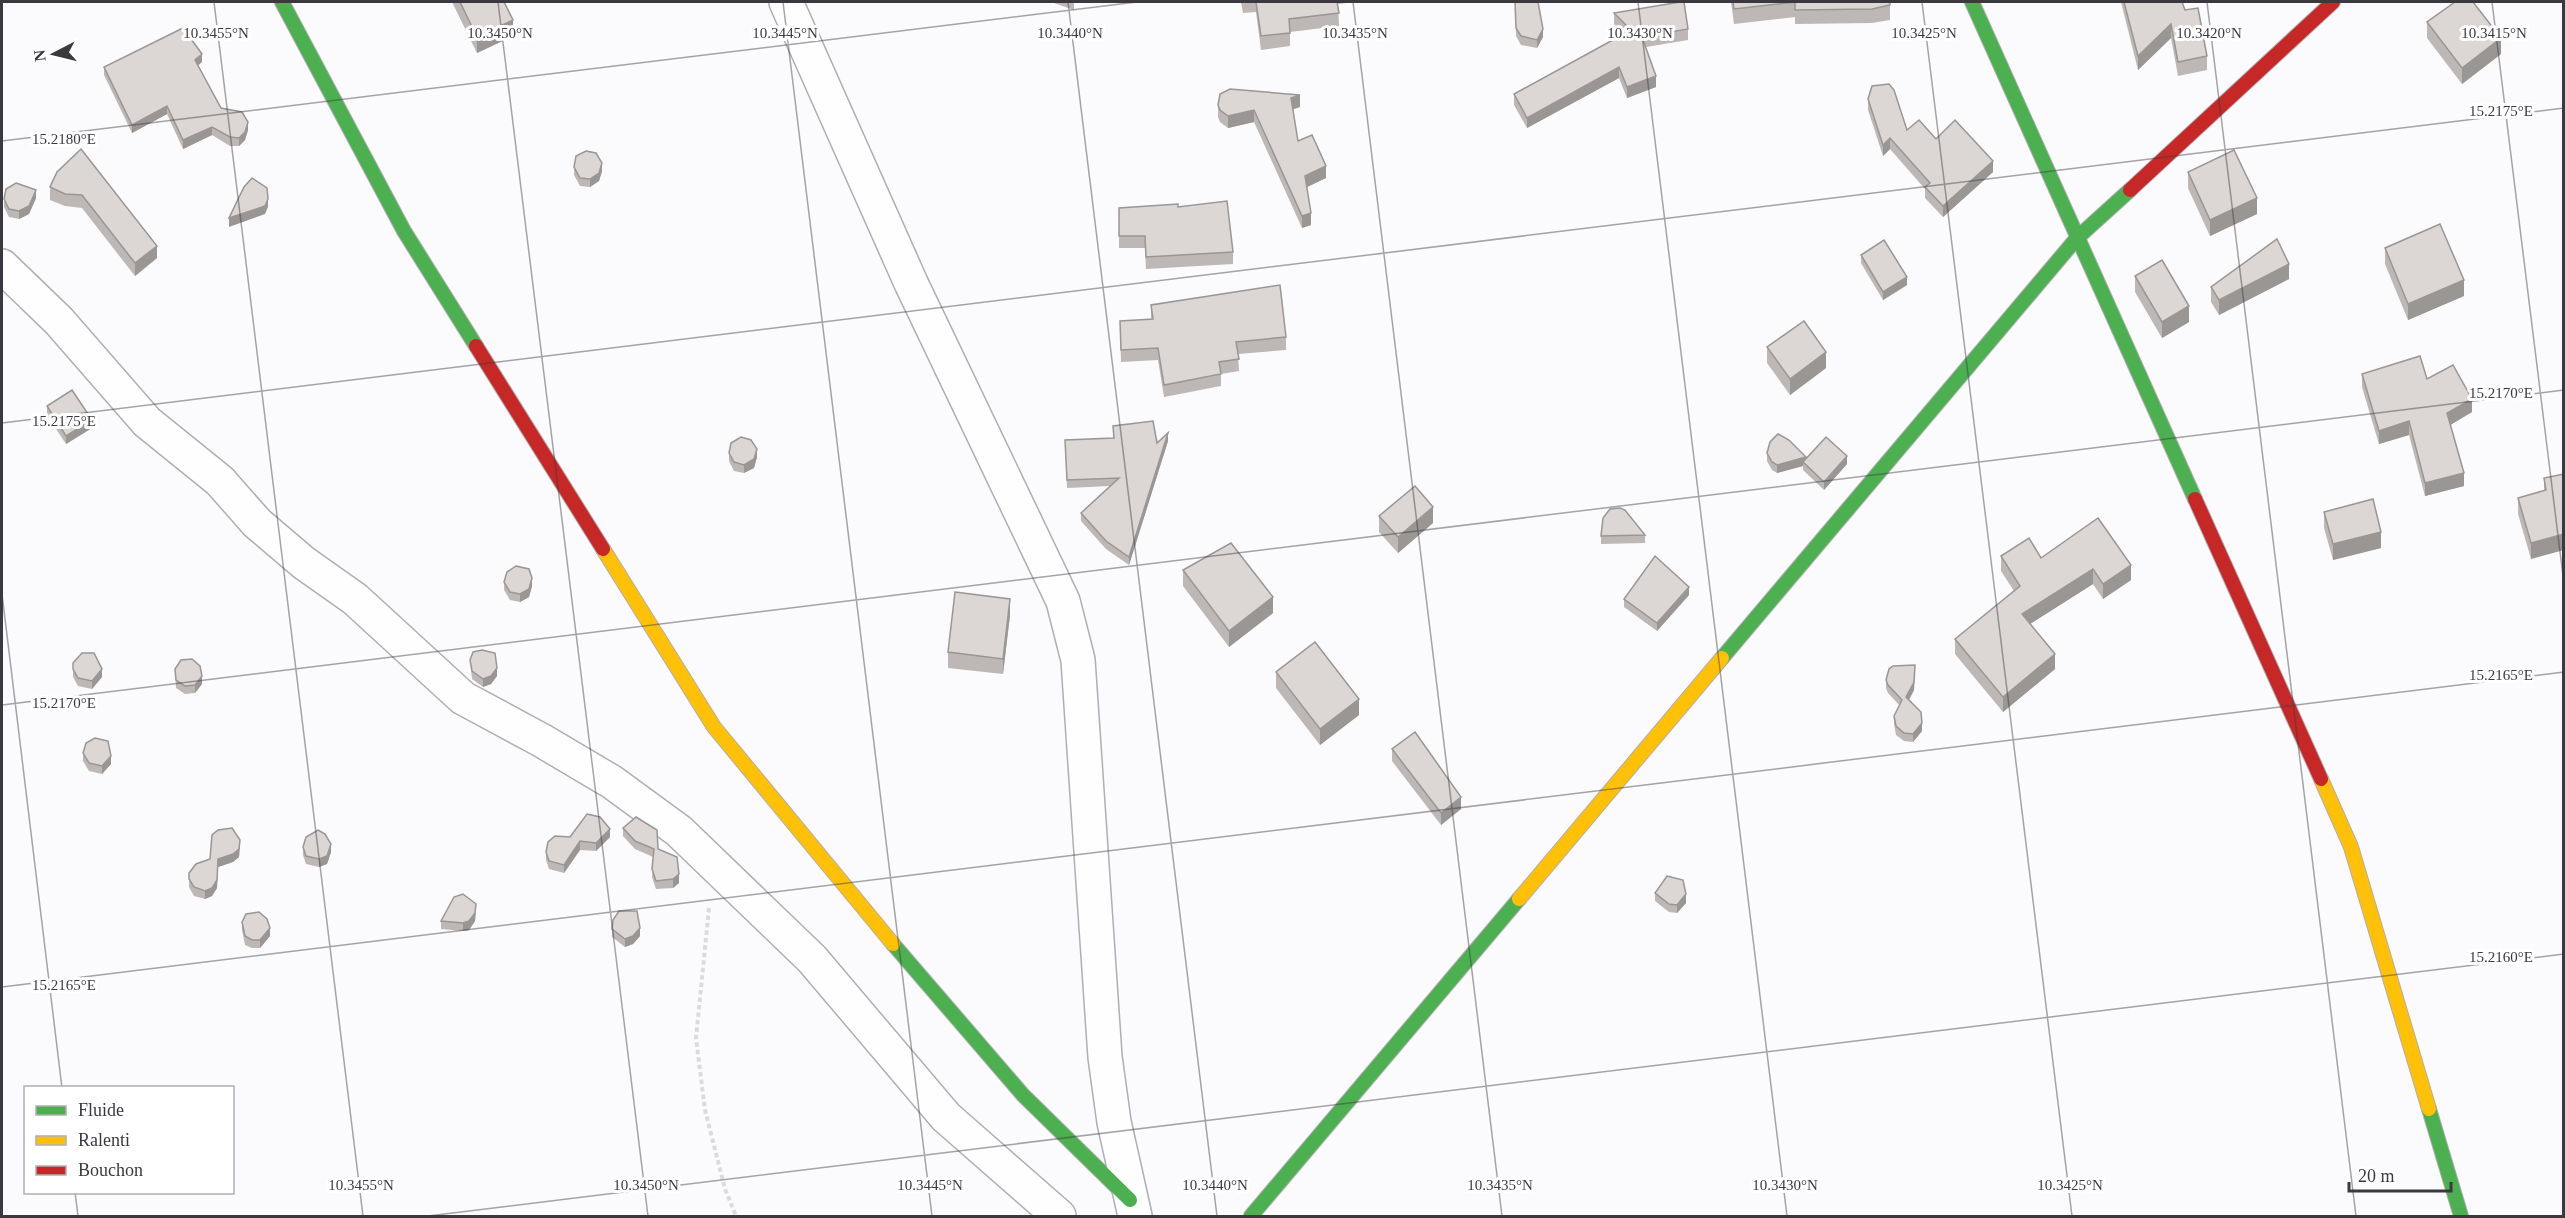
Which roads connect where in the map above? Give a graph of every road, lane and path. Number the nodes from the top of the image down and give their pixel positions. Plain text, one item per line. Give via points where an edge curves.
1 (282, 2) edge
2 (786, 2) edge
3 (1972, 2) edge
4 (2333, 2) edge
5 (2077, 238) junction
6 (2, 267) edge
7 (706, 898) dead end
8 (1133, 1208) edge
9 (736, 1216) edge
10 (1059, 1216) edge
11 (1251, 1216) edge
12 (2461, 1216) edge

1 - 8 street via 404,231 714,727 1023,1095
2 - 8 street via 911,283 1063,600 1078,660 1105,1057 1114,1122
3 - 5 street
4 - 5 street
5 - 11 street
5 - 12 street via 2351,847
6 - 10 street via 59,321 147,422 220,481 257,524 355,600 463,698 612,782 680,831 812,959 946,1117
7 - 9 path via 710,909 696,1038 705,1110

